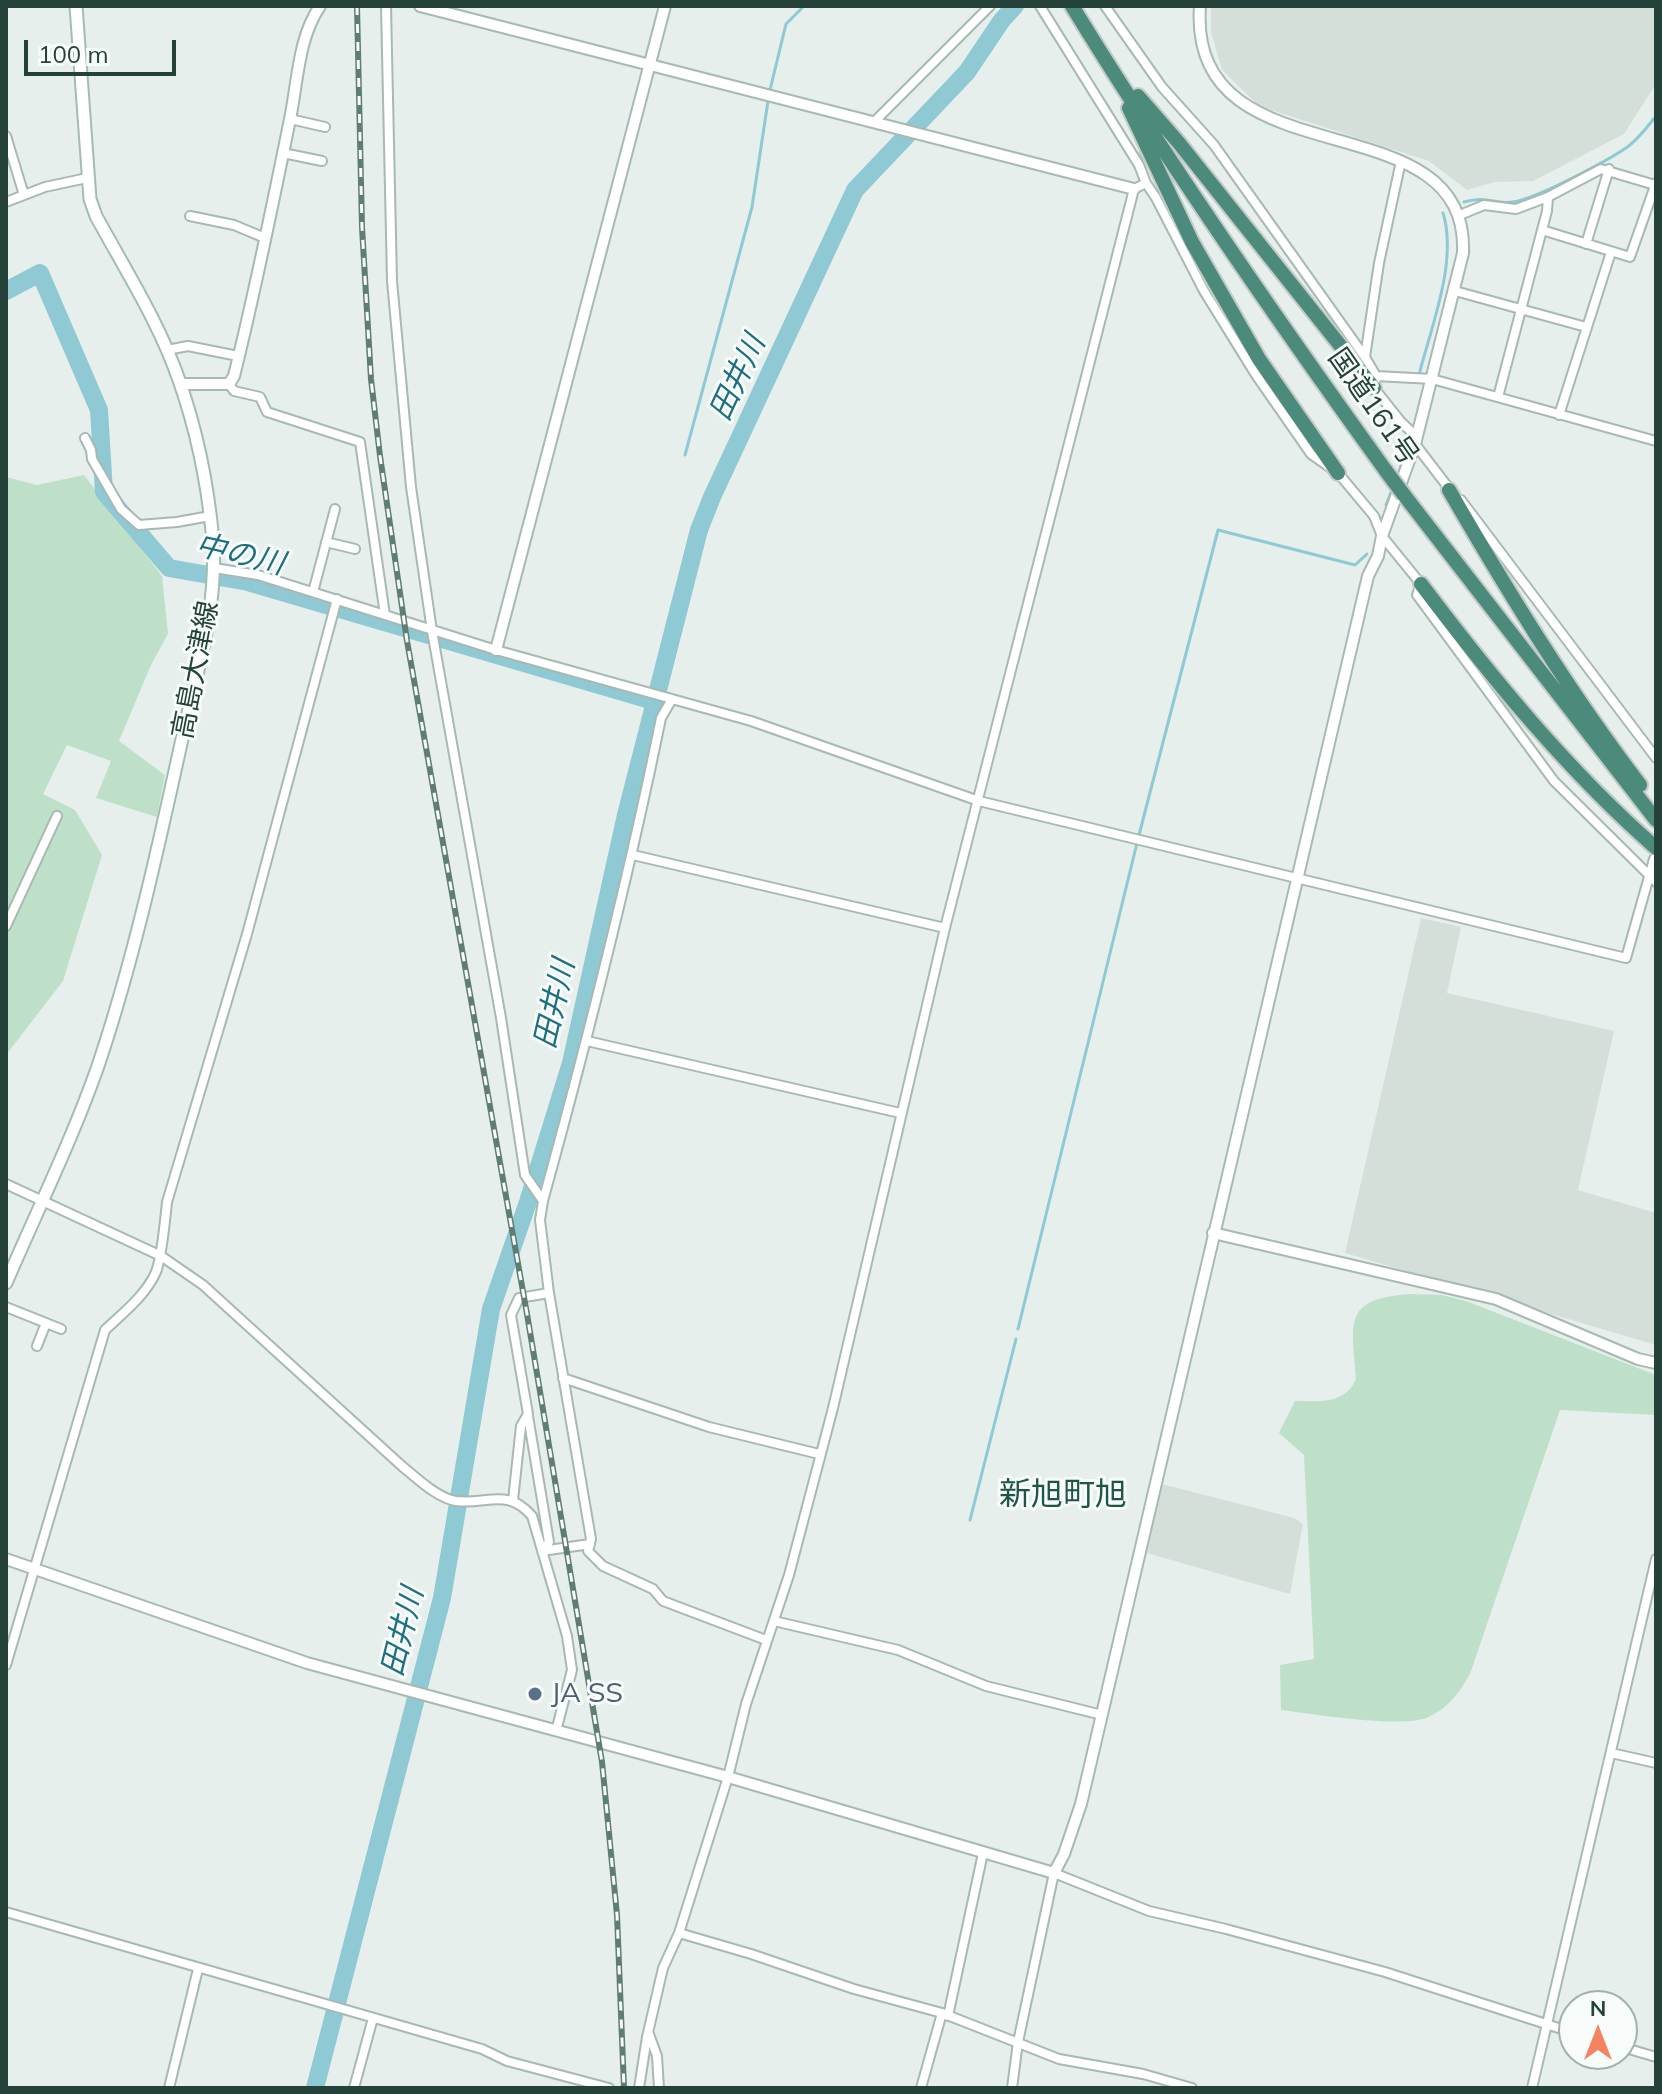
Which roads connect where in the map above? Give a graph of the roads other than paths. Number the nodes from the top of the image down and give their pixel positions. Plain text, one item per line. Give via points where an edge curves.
1 (76, 6) edge
2 (320, 6) edge
3 (386, 6) edge
4 (420, 6) edge
5 (665, 6) edge
6 (990, 6) edge
7 (1040, 6) edge
8 (1072, 6) edge
9 (1105, 6) edge
10 (1200, 6) edge
11 (649, 65) junction
12 (1112, 71) junction
13 (1162, 87) junction
14 (1157, 98) dead end
15 (290, 119) junction
16 (875, 121) junction
17 (325, 127) dead end
18 (6, 136) edge
19 (283, 153) junction
20 (322, 161) dead end
21 (1401, 161) junction
22 (1609, 169) junction
23 (87, 178) junction
24 (1146, 183) junction
25 (1656, 184) edge
26 (1134, 189) junction
27 (24, 195) junction
28 (1548, 197) junction
29 (6, 202) edge
30 (1460, 215) junction
31 (190, 216) dead end
32 (1542, 230) junction
33 (265, 238) junction
34 (1586, 244) junction
35 (1611, 252) junction
36 (1455, 291) junction
37 (1521, 309) junction
38 (1586, 327) junction
39 (167, 350) junction
40 (238, 356) junction
41 (1365, 357) junction
42 (1432, 379) junction
43 (1375, 382) junction
44 (181, 384) junction
45 (229, 384) junction
46 (1498, 397) junction
47 (1559, 415) junction
48 (85, 438) dead end
49 (1416, 440) junction
50 (1656, 441) edge
51 (1338, 473) junction
52 (1449, 490) junction
53 (335, 509) dead end
54 (210, 516) junction
55 (1382, 536) junction
56 (326, 542) junction
57 (355, 549) dead end
58 (214, 573) junction
59 (1421, 584) junction
60 (313, 592) junction
61 (337, 599) junction
62 (385, 615) junction
63 (432, 631) junction
64 (496, 650) junction
65 (672, 699) junction
66 (1656, 758) edge
67 (979, 801) junction
68 (1656, 807) edge
69 (57, 816) dead end
70 (1656, 820) edge
71 (1655, 853) edge
72 (633, 855) junction
73 (1296, 876) junction
74 (1653, 879) edge
75 (6, 926) edge
76 (945, 928) junction
77 (587, 1041) junction
78 (900, 1113) junction
79 (6, 1184) edge
80 (541, 1198) junction
81 (41, 1201) junction
82 (1213, 1233) junction
83 (161, 1256) junction
84 (6, 1283) edge
85 (549, 1293) junction
86 (6, 1307) edge
87 (46, 1323) junction
88 (61, 1329) dead end
89 (37, 1346) dead end
90 (1656, 1363) edge
91 (563, 1378) junction
92 (528, 1414) junction
93 (819, 1454) junction
94 (513, 1500) junction
95 (590, 1544) junction
96 (542, 1551) junction
97 (6, 1559) edge
98 (1656, 1559) edge
99 (35, 1569) junction
100 (774, 1621) junction
101 (766, 1640) junction
102 (6, 1665) edge
103 (1102, 1715) junction
104 (556, 1731) junction
105 (1611, 1753) junction
106 (1656, 1763) edge
107 (728, 1777) junction
108 (983, 1853) junction
109 (1054, 1873) junction
110 (6, 1912) edge
111 (679, 1933) junction
112 (198, 1969) junction
113 (945, 2014) junction
114 (373, 2018) junction
115 (1547, 2025) junction
116 (1558, 2028) edge
117 (648, 2033) junction
118 (1018, 2042) junction
119 (169, 2088) edge
120 (354, 2088) edge
121 (609, 2088) edge
122 (639, 2088) edge
123 (659, 2088) edge
124 (921, 2088) edge
125 (1012, 2088) edge
126 (1192, 2088) edge
127 (1532, 2088) edge

1 - 23 main road, 高島大津線
2 - 15 street via 303,44
3 - 63 street via 392,281 411,487
4 - 11 street
5 - 11 street
6 - 16 street
7 - 24 street via 1140,162
8 - 12 highway, 国道161号
9 - 13 street
10 - 21 street via 1202,50 1209,69 1233,97 1257,113
11 - 16 street
11 - 64 street
12 - 43 highway via 1179,143
12 - 51 highway via 1192,242 1259,359
12 - 70 highway, 国道161号, bridge via 1386,471
13 - 14 street
13 - 41 street via 1214,145
15 - 17 street
15 - 19 street
16 - 26 street
18 - 27 street
19 - 20 street
19 - 33 street
21 - 30 street via 1440,185
21 - 41 street
22 - 25 street
22 - 28 street
22 - 34 street
23 - 27 street
23 - 39 main road, 高島大津線 via 96,216
24 - 26 street
24 - 51 street via 1240,351 1311,454
25 - 35 street via 1630,257
26 - 67 street
27 - 29 street
28 - 30 street via 1516,209 1484,205
28 - 32 street
30 - 36 street via 1463,253
31 - 33 street
32 - 34 street
32 - 37 street
33 - 40 street
34 - 35 street
35 - 38 street
36 - 37 street
36 - 42 street
37 - 38 street
37 - 46 street
38 - 47 street
39 - 40 street via 188,346
39 - 44 main road, 高島大津線
40 - 45 street
41 - 43 street
42 - 43 street
42 - 46 street
42 - 49 street
43 - 49 street
44 - 45 street
44 - 54 main road, 高島大津線
45 - 62 street via 234,391 260,397 267,412 360,442
46 - 47 street
47 - 50 street
48 - 54 street via 121,509 139,525
49 - 52 street
49 - 55 street
51 - 55 street via 1374,516
52 - 66 street via 1465,504
52 - 68 highway via 1592,722
53 - 56 street
54 - 58 main road, 高島大津線
55 - 59 street
55 - 73 street
56 - 57 street
56 - 60 street
58 - 60 street via 258,575
58 - 81 main road, 高島大津線 via 164,821 125,976 98,1065
59 - 71 highway via 1566,761
59 - 74 street via 1417,595 1554,781
60 - 61 street
61 - 62 street
61 - 83 street via 247,934 167,1202
62 - 63 street
63 - 64 street
63 - 80 street via 525,1175
64 - 65 street
65 - 67 street via 751,721
65 - 72 street via 661,718
67 - 73 street
67 - 76 street
69 - 75 street
71 - 74 street
72 - 76 street
72 - 77 street
73 - 74 street via 1626,958
73 - 82 street
76 - 78 street
77 - 78 street
77 - 80 street
78 - 93 street
79 - 81 street
80 - 85 street
81 - 83 street
81 - 84 main road, 高島大津線
82 - 90 street via 1496,1299
82 - 103 street
83 - 94 street via 203,1285 428,1486 454,1501
83 - 99 street via 155,1275 137,1299 105,1330
85 - 91 street
85 - 92 street via 519,1298 511,1315
86 - 87 street
87 - 88 street
87 - 89 street
91 - 93 street via 709,1427
91 - 95 street
92 - 94 street via 521,1426
92 - 96 street via 549,1542
93 - 100 street
94 - 96 street via 532,1516
95 - 96 street
95 - 101 street via 588,1551 603,1566 653,1589 663,1601
96 - 104 street via 572,1670
97 - 99 street
98 - 105 street
99 - 102 street
99 - 104 street via 307,1663
100 - 101 street
100 - 103 street via 898,1650 986,1686
101 - 107 street
103 - 109 street via 1081,1804
104 - 107 street
105 - 106 street
105 - 115 street
107 - 108 street
107 - 111 street
108 - 109 street
108 - 113 street
109 - 115 street via 1149,1911 1385,1972
109 - 118 street
110 - 112 street
111 - 113 street
111 - 117 street via 663,1968
112 - 114 street
112 - 119 street
113 - 118 street
113 - 124 street
114 - 120 street
114 - 121 street
115 - 116 street
115 - 127 street
117 - 122 street
117 - 123 street via 657,2056
118 - 125 street
118 - 126 street via 1059,2059

